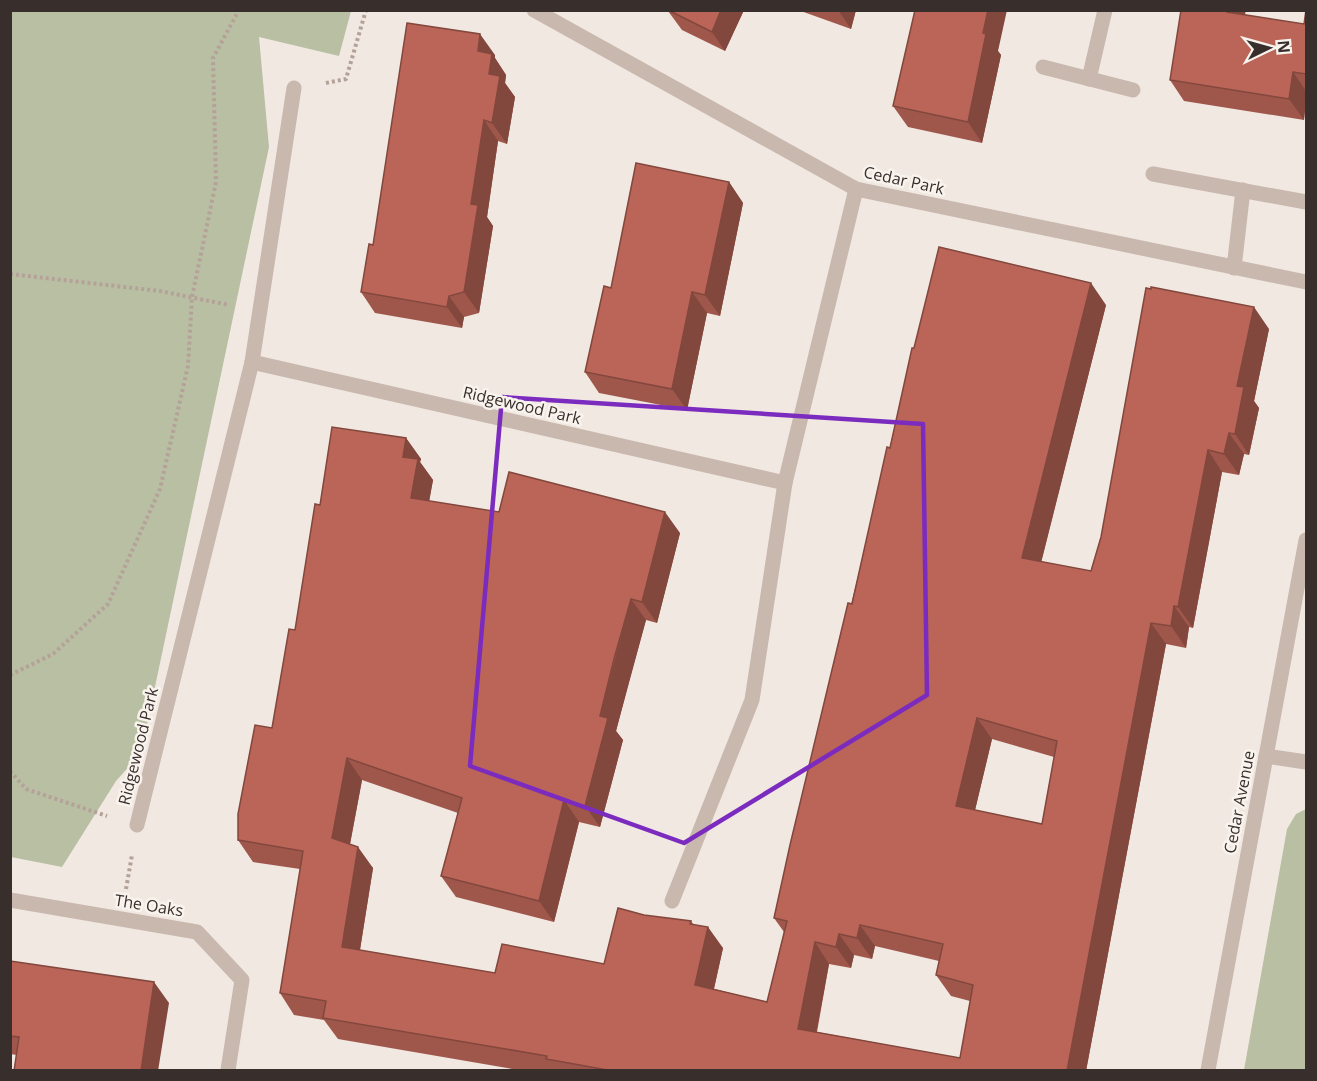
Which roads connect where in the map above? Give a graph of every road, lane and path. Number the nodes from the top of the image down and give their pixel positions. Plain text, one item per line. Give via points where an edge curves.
1 (239, 10) edge
2 (366, 10) edge
3 (534, 10) edge
4 (1105, 10) edge
5 (1043, 67) dead end
6 (1089, 79) junction
7 (294, 88) joint
8 (1133, 90) dead end
9 (1153, 174) dead end
10 (856, 189) junction
11 (1243, 190) junction
12 (1306, 201) edge
13 (1234, 268) junction
14 (10, 274) edge
15 (1306, 282) edge
16 (192, 297) junction
17 (259, 311) junction
18 (252, 362) junction
19 (785, 483) junction
20 (1306, 540) edge
21 (10, 675) edge
22 (1266, 756) junction
23 (1306, 762) edge
24 (10, 771) edge
25 (137, 825) junction
26 (10, 900) edge
27 (672, 901) dead end
28 (121, 919) junction
29 (228, 1071) edge
30 (1208, 1071) edge

1 - 16 path via 213,58 216,182
2 - 7 path via 346,79
3 - 10 street, Cedar Park
4 - 6 street
5 - 6 street
6 - 8 street
7 - 17 street, Ridgewood Park
9 - 11 street
10 - 13 street, Cedar Park
10 - 19 street
11 - 12 street
11 - 13 street
13 - 15 street, Cedar Park
14 - 16 path
16 - 17 path
16 - 21 path via 188,366 160,489 108,604 53,654
17 - 18 street, Ridgewood Park
18 - 19 street, Ridgewood Park
18 - 25 street, Ridgewood Park
19 - 27 street via 752,700
20 - 22 street, Cedar Avenue
22 - 23 street
22 - 30 street, Cedar Avenue
24 - 25 path via 26,789
25 - 28 path
26 - 28 street, The Oaks
28 - 29 street, The Oaks via 197,932 242,980

